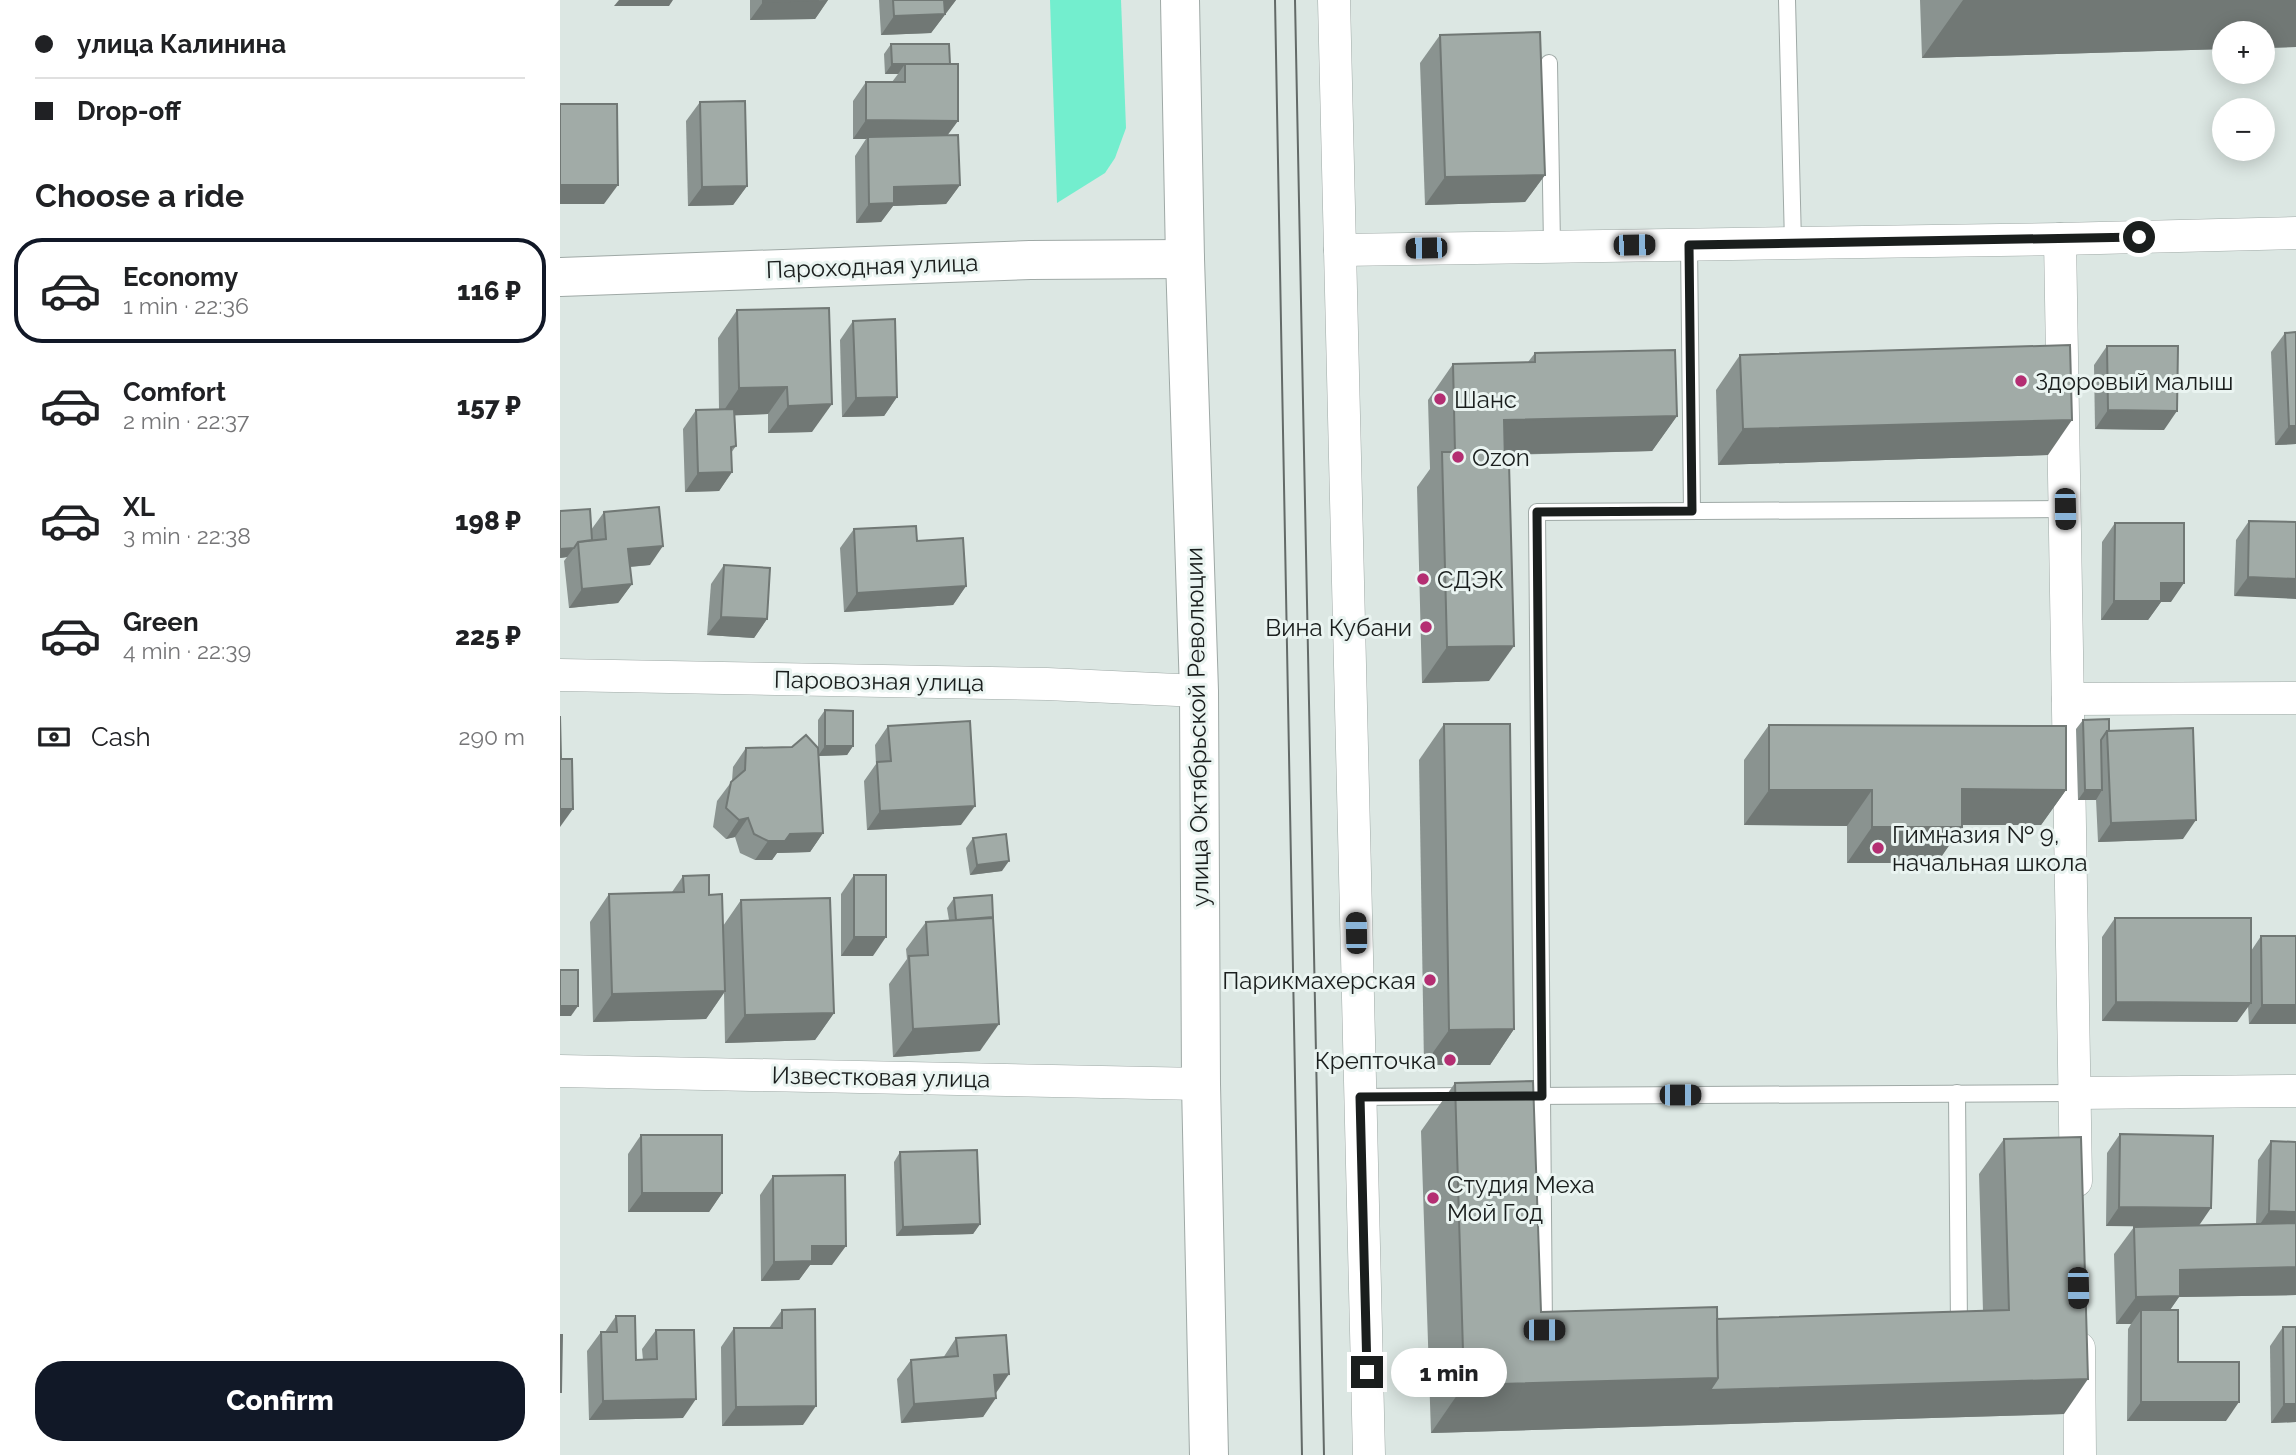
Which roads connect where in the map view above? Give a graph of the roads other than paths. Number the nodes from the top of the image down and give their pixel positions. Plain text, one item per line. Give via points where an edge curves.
1 (1180, 0) edge
2 (1334, 0) edge
3 (1787, 0) edge
4 (1549, 63) dead end
5 (2296, 233) edge
6 (2060, 239) junction
7 (1793, 243) junction
8 (1689, 245) junction
9 (1552, 246) junction
10 (1340, 250) junction
11 (1185, 259) junction
12 (560, 277) edge
13 (2065, 509) junction
14 (1692, 511) junction
15 (560, 675) edge
16 (1199, 691) junction
17 (2296, 698) edge
18 (2068, 699) junction
19 (560, 1071) edge
20 (1201, 1084) junction
21 (2296, 1091) edge
22 (1956, 1093) junction
23 (2074, 1093) junction
24 (1486, 1096) edge
25 (1514, 1096) edge
26 (1542, 1096) junction
27 (1360, 1097) junction
28 (2076, 1204) edge
29 (2078, 1316) edge
30 (1945, 1327) edge
31 (1558, 1329) edge
32 (1209, 1455) edge
33 (1369, 1455) edge
34 (2080, 1455) edge

1 - 11 main road, улица Октябрьской Революции
2 - 10 street
3 - 7 lane
4 - 9 lane
5 - 6 street
6 - 7 street
6 - 13 street
7 - 8 street
8 - 9 street
8 - 14 lane
9 - 10 street
10 - 27 street
11 - 12 main road, Пароходная улица
11 - 16 main road, улица Октябрьской Революции
13 - 14 lane
13 - 18 street
14 - 26 lane via 1537,512
15 - 16 street, Паровозная улица
16 - 20 main road, улица Октябрьской Революции
17 - 18 street
18 - 23 street
19 - 20 street, Известковая улица
20 - 32 main road, улица Октябрьской Революции
21 - 23 street
22 - 23 lane
22 - 26 lane
22 - 30 lane via 1959,1327
23 - 28 street
24 - 27 lane
25 - 26 lane
26 - 31 lane via 1544,1330
27 - 33 street
29 - 34 street

